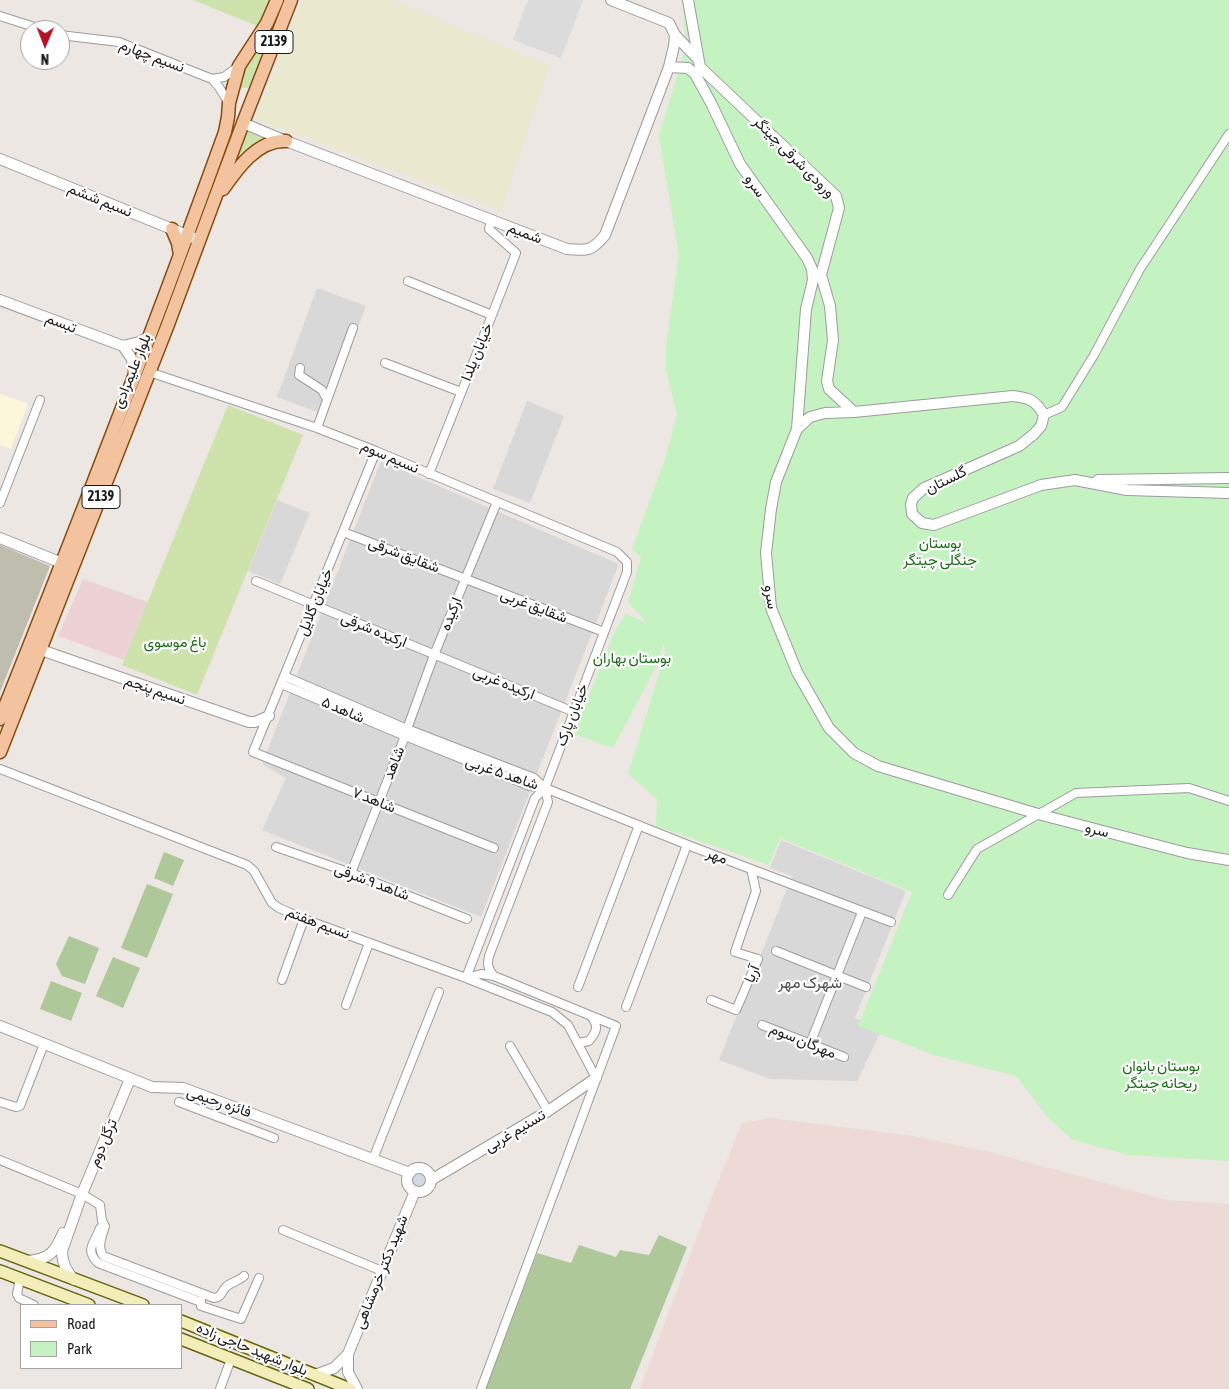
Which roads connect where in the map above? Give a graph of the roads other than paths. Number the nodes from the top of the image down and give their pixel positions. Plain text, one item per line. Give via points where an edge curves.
1 (277, 0) edge
2 (291, 0) edge
3 (612, 0) edge
4 (688, 0) edge
5 (0, 16) edge
6 (20, 22) edge
7 (675, 35) junction
8 (70, 36) edge
9 (699, 62) junction
10 (239, 66) junction
11 (668, 68) junction
12 (212, 79) junction
13 (235, 79) junction
14 (698, 79) junction
15 (258, 84) junction
16 (229, 103) junction
17 (243, 123) junction
18 (1229, 134) edge
19 (286, 141) junction
20 (0, 159) edge
21 (214, 204) junction
22 (491, 220) junction
23 (172, 229) junction
24 (194, 238) junction
25 (180, 259) junction
26 (408, 281) dead end
27 (0, 300) edge
28 (492, 315) junction
29 (353, 328) dead end
30 (150, 336) junction
31 (123, 346) junction
32 (385, 363) dead end
33 (300, 368) dead end
34 (149, 372) junction
35 (134, 377) junction
36 (461, 392) junction
37 (327, 399) junction
38 (40, 400) dead end
39 (854, 412) junction
40 (1044, 415) junction
41 (317, 428) junction
42 (797, 429) junction
43 (376, 451) junction
44 (429, 474) junction
45 (1229, 478) edge
46 (1075, 480) junction
47 (1229, 494) edge
48 (497, 502) junction
49 (0, 503) edge
50 (343, 532) junction
51 (0, 538) edge
52 (624, 557) joint
53 (62, 563) junction
54 (465, 579) junction
55 (256, 581) dead end
56 (313, 604) junction
57 (604, 632) junction
58 (41, 650) junction
59 (434, 654) junction
60 (283, 680) junction
61 (574, 712) junction
62 (269, 716) junction
63 (0, 719) edge
64 (406, 732) junction
65 (0, 752) edge
66 (253, 752) joint
67 (0, 769) edge
68 (545, 788) junction
69 (1229, 801) edge
70 (379, 802) junction
71 (1038, 814) junction
72 (640, 826) junction
73 (687, 845) junction
74 (276, 847) dead end
75 (494, 848) dead end
76 (1229, 860) edge
77 (751, 869) junction
78 (350, 873) junction
79 (948, 895) dead end
80 (862, 912) junction
81 (304, 919) junction
82 (467, 919) dead end
83 (891, 922) dead end
84 (369, 943) junction
85 (776, 951) dead end
86 (837, 975) junction
87 (494, 976) junction
88 (466, 978) junction
89 (282, 980) dead end
90 (578, 987) dead end
91 (866, 987) dead end
92 (439, 992) dead end
93 (711, 1000) dead end
94 (346, 1005) dead end
95 (626, 1007) dead end
96 (590, 1016) junction
97 (762, 1025) dead end
98 (0, 1026) edge
99 (578, 1043) junction
100 (44, 1044) junction
101 (810, 1044) junction
102 (510, 1046) dead end
103 (844, 1057) dead end
104 (596, 1078) junction
105 (130, 1079) junction
106 (215, 1099) junction
107 (0, 1102) edge
108 (179, 1102) dead end
109 (548, 1111) junction
110 (209, 1114) junction
111 (274, 1138) dead end
112 (373, 1159) junction
113 (0, 1160) edge
114 (410, 1173) junction
115 (431, 1180) junction
116 (415, 1191) junction
117 (82, 1194) junction
118 (76, 1208) junction
119 (283, 1230) dead end
120 (0, 1251) edge
121 (28, 1261) junction
122 (0, 1271) edge
123 (382, 1271) junction
124 (244, 1276) dead end
125 (259, 1278) dead end
126 (20, 1279) junction
127 (78, 1282) junction
128 (202, 1298) junction
129 (32, 1304) edge
130 (85, 1304) edge
131 (140, 1304) edge
132 (182, 1320) edge
133 (182, 1339) edge
134 (348, 1354) junction
135 (231, 1359) junction
136 (315, 1375) junction
137 (220, 1389) edge
138 (308, 1389) edge
139 (350, 1389) edge
140 (357, 1389) edge
141 (481, 1389) edge

1 - 10 main road, بلوار علیمرادی / 2139 via 267,23
2 - 15 main road, بلوار علیمرادی / 2139
3 - 7 street, ورودی شرقی چیتگر via 669,23
4 - 9 street
5 - 6 street
7 - 9 street, ورودی شرقی چیتگر
7 - 11 street, شمیم
8 - 12 street, نسیم چهارم via 118,42
9 - 14 street
9 - 39 street, ورودی شرقی چیتگر via 836,196 839,208 821,275 830,306 833,340 827,381 829,389
10 - 12 street via 224,77
10 - 13 main road, بلوار علیمرادی / 2139
11 - 14 street, سرو via 688,68
11 - 22 street, شمیم via 606,235 596,247 584,251 567,249
12 - 16 street
13 - 15 main road via 236,86 242,91
13 - 16 main road, بلوار علیمرادی / 2139
14 - 42 street, سرو via 740,164 812,268
15 - 17 main road, بلوار علیمرادی
16 - 24 main road, بلوار علیمرادی / 2139 via 225,132
17 - 19 street, شمیم
17 - 21 main road, بلوار علیمرادی / 2139
18 - 40 street via 1140,269 1062,407
19 - 21 main road via 275,140 265,144 231,177
19 - 22 street, شمیم
20 - 23 street, نسیم ششم
21 - 24 main road, بلوار علیمرادی / 2139
22 - 28 street via 489,229 516,253
23 - 24 street, نسیم ششم
23 - 25 main road
24 - 25 main road, بلوار علیمرادی / 2139
24 - 34 main road, بلوار علیمرادی / 2139
25 - 30 main road, بلوار علیمرادی / 2139
26 - 28 street, خیابان یلدا
27 - 31 street, تبسم
28 - 36 street, خیابان یلدا
29 - 37 street
30 - 31 street
30 - 35 main road, بلوار علیمرادی / 2139
31 - 35 street via 132,359
32 - 36 street
33 - 37 street via 299,375 322,390
34 - 41 street, نسیم سوم
34 - 58 main road, بلوار علیمرادی / 2139
35 - 53 main road, بلوار علیمرادی / 2139
36 - 44 street, خیابان یلدا
37 - 41 street
38 - 49 street
39 - 40 street via 1013,396 1026,397 1038,404
39 - 42 street via 810,417
40 - 46 street, گلستان via 1041,426 1018,446 924,488 913,498 912,514 922,523 934,525 1041,485
41 - 43 street, نسیم سوم
42 - 71 street, سرو via 776,482 771,509 766,553 771,608 797,672 829,728 854,752 878,766
43 - 44 street, نسیم سوم
43 - 50 street, خیابان گلایل
44 - 48 street, نسیم سوم
45 - 46 street
46 - 47 street, گلستان via 1127,490
48 - 52 street, نسیم سوم
48 - 54 street, ارکیده
50 - 54 street, شقایق شرقی
50 - 56 street, خیابان گلایل
51 - 53 street
52 - 57 street, خیابان پارک via 627,572
53 - 63 main road, بلوار علیمرادی / 2139
54 - 57 street, شقایق غربی
54 - 59 street, ارکیده
55 - 56 street
56 - 59 street, ارکیده شرقی
56 - 60 street, خیابان گلایل
57 - 61 street, خیابان پارک
58 - 62 street, نسیم پنجم via 249,722
58 - 65 main road, بلوار علیمرادی / 2139
59 - 61 street, ارکیده غربی
59 - 64 street, ارکیده
60 - 62 street, خیابان گلایل
60 - 64 street, شاهد ۵
61 - 68 street, خیابان پارک
62 - 66 street, خیابان گلایل
64 - 68 street, شاهد ۵ غربی via 530,786
64 - 70 street, شاهد
66 - 70 street, شاهد ۷
67 - 81 street, نسیم هفتم via 247,865 254,871 272,903
68 - 72 street, مهر
68 - 87 street, خیابان پارک via 548,802 489,956 489,970
68 - 88 street, خیابان پارک via 535,798
69 - 71 street via 1189,788 1076,793
70 - 75 street, شاهد ۷
70 - 78 street, شاهد
71 - 76 street, سرو via 1187,853
71 - 79 street via 977,849
72 - 73 street, مهر
72 - 90 street
73 - 77 street, مهر
73 - 95 street
74 - 78 street, شاهد ۹ شرقی
77 - 80 street, مهر
77 - 93 street, آریا via 756,891 735,952 758,959 736,1010
78 - 82 street, شاهد ۹ شرقی
80 - 83 street, مهر
80 - 86 street
81 - 84 street, نسیم هفتم
81 - 89 street
84 - 88 street, نسیم هفتم
84 - 94 street
85 - 86 street
86 - 91 street
86 - 101 street
87 - 88 street via 481,974
87 - 96 street
88 - 99 street, نسیم هفتم via 552,1012 568,1025
92 - 112 street
96 - 99 street via 596,1023 596,1033 589,1041
96 - 104 street via 616,1026
97 - 101 street, مهرگان سوم
98 - 100 street, فائزه رحیمی
99 - 104 street, نسیم هفتم
100 - 105 street, فائزه رحیمی
100 - 107 street via 20,1106 16,1108
101 - 103 street, مهرگان سوم
102 - 109 street
104 - 109 street, تسنیم غربی
104 - 141 street
105 - 106 street, فائزه رحیمی via 152,1087 183,1088
105 - 117 street, ترگل دوم
106 - 110 street
106 - 112 street, فائزه رحیمی
108 - 110 street
109 - 115 street, تسنیم غربی
110 - 111 street
112 - 114 street, فائزه رحیمی
113 - 117 street
114 - 115 street via 423,1169
114 - 116 street via 408,1183
115 - 116 street via 428,1188
116 - 123 street, شهید دکتر خرمشاهی
117 - 118 street, ترگل دوم
117 - 128 street via 100,1205 102,1221 90,1250 90,1255 98,1263
118 - 121 street, ترگل دوم via 49,1256
118 - 127 street, ترگل دوم via 62,1260 64,1268
119 - 123 street
120 - 121 main road
121 - 127 main road
122 - 126 main road
123 - 134 street, شهید دکتر خرمشاهی
124 - 128 street via 228,1285 218,1298
125 - 128 street via 241,1319 201,1306
126 - 129 street via 17,1294
126 - 130 main road
127 - 130 main road via 75,1289
127 - 131 main road
132 - 136 main road, بلوار شهید حاجی زاده
133 - 135 main road, بلوار شهید حاجی زاده
134 - 136 street, شهید دکتر خرمشاهی via 334,1368
134 - 140 street, شهید دکتر خرمشاهی via 348,1372
135 - 137 street
135 - 138 main road, بلوار شهید حاجی زاده
136 - 139 main road, بلوار شهید حاجی زاده

